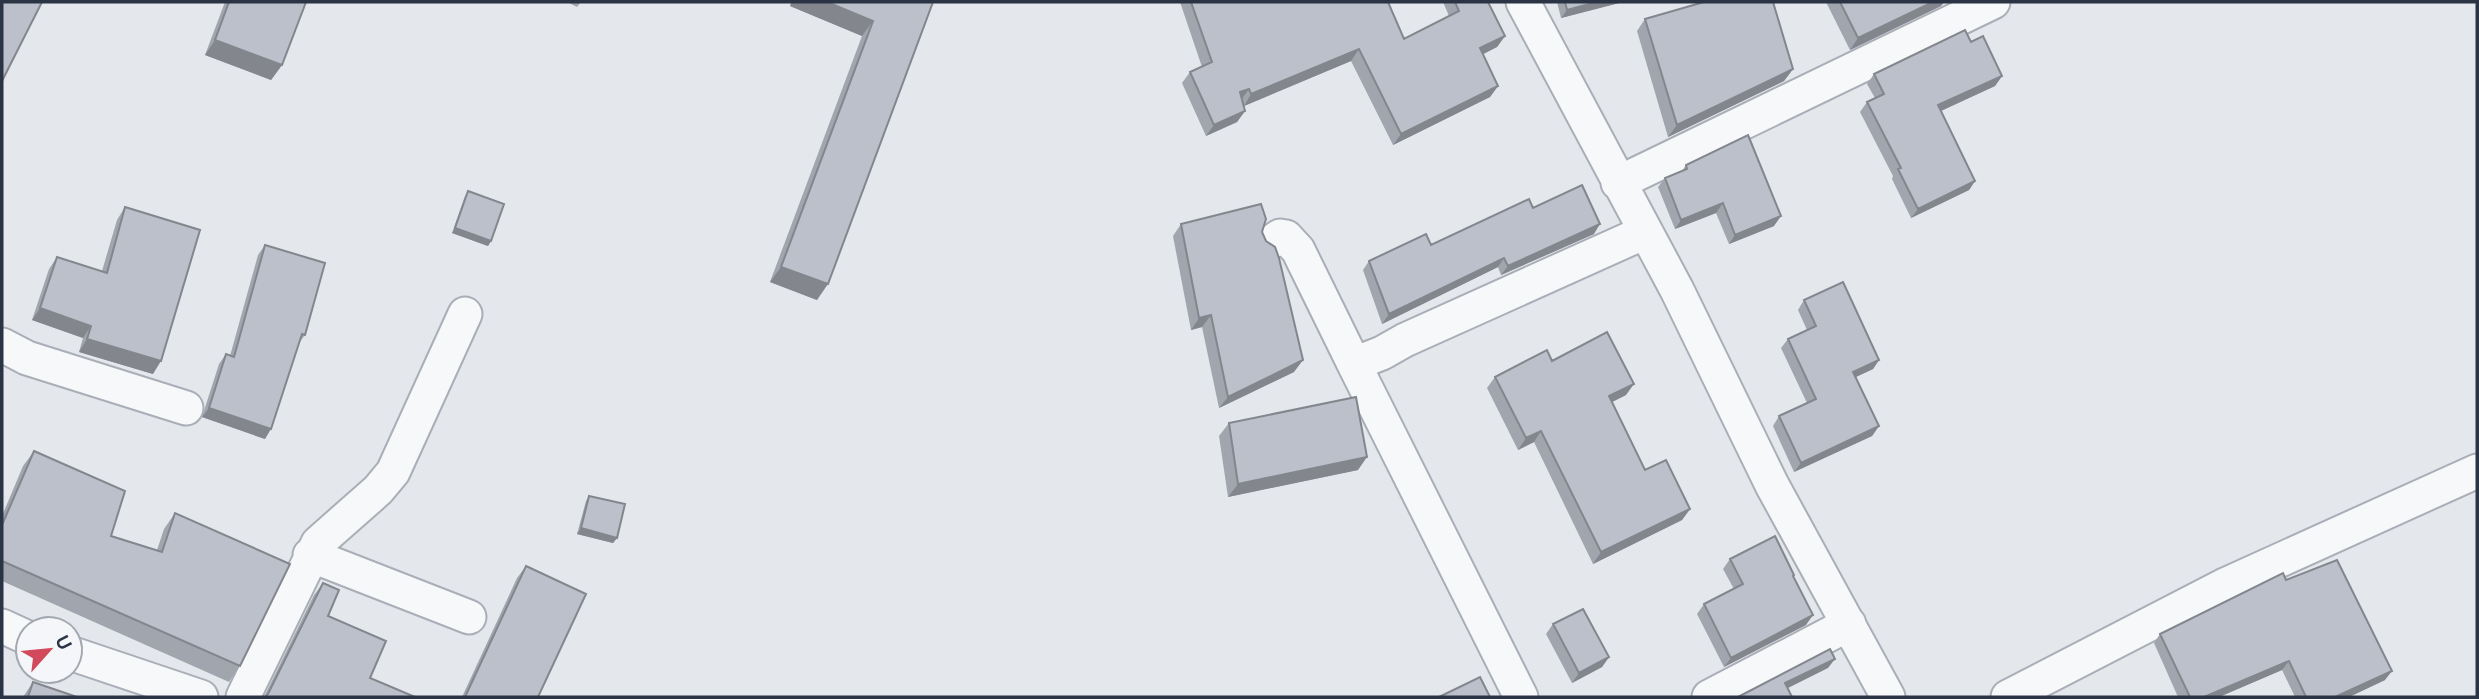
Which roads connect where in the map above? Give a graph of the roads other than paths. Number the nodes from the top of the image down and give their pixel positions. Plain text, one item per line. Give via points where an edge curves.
1 (1523, 2) edge
2 (1993, 2) edge
3 (1618, 183) junction
4 (1644, 232) junction
5 (1273, 241) dead end
6 (465, 314) dead end
7 (2, 345) edge
8 (1354, 364) junction
9 (186, 408) dead end
10 (2477, 471) edge
11 (310, 555) junction
12 (469, 617) dead end
13 (1849, 624) junction
14 (84, 658) edge
15 (201, 697) edge
16 (243, 697) edge
17 (1521, 697) edge
18 (1709, 697) edge
19 (1888, 697) edge
20 (2008, 697) edge

1 - 3 street
2 - 3 street
3 - 4 street
4 - 8 street
4 - 13 street via 1772,485
5 - 8 street via 1286,237 1298,250
6 - 11 street via 393,472
7 - 9 street via 27,358
8 - 17 street
10 - 20 street via 2227,584
11 - 12 street
11 - 16 street
13 - 18 street
13 - 19 street
14 - 15 street

